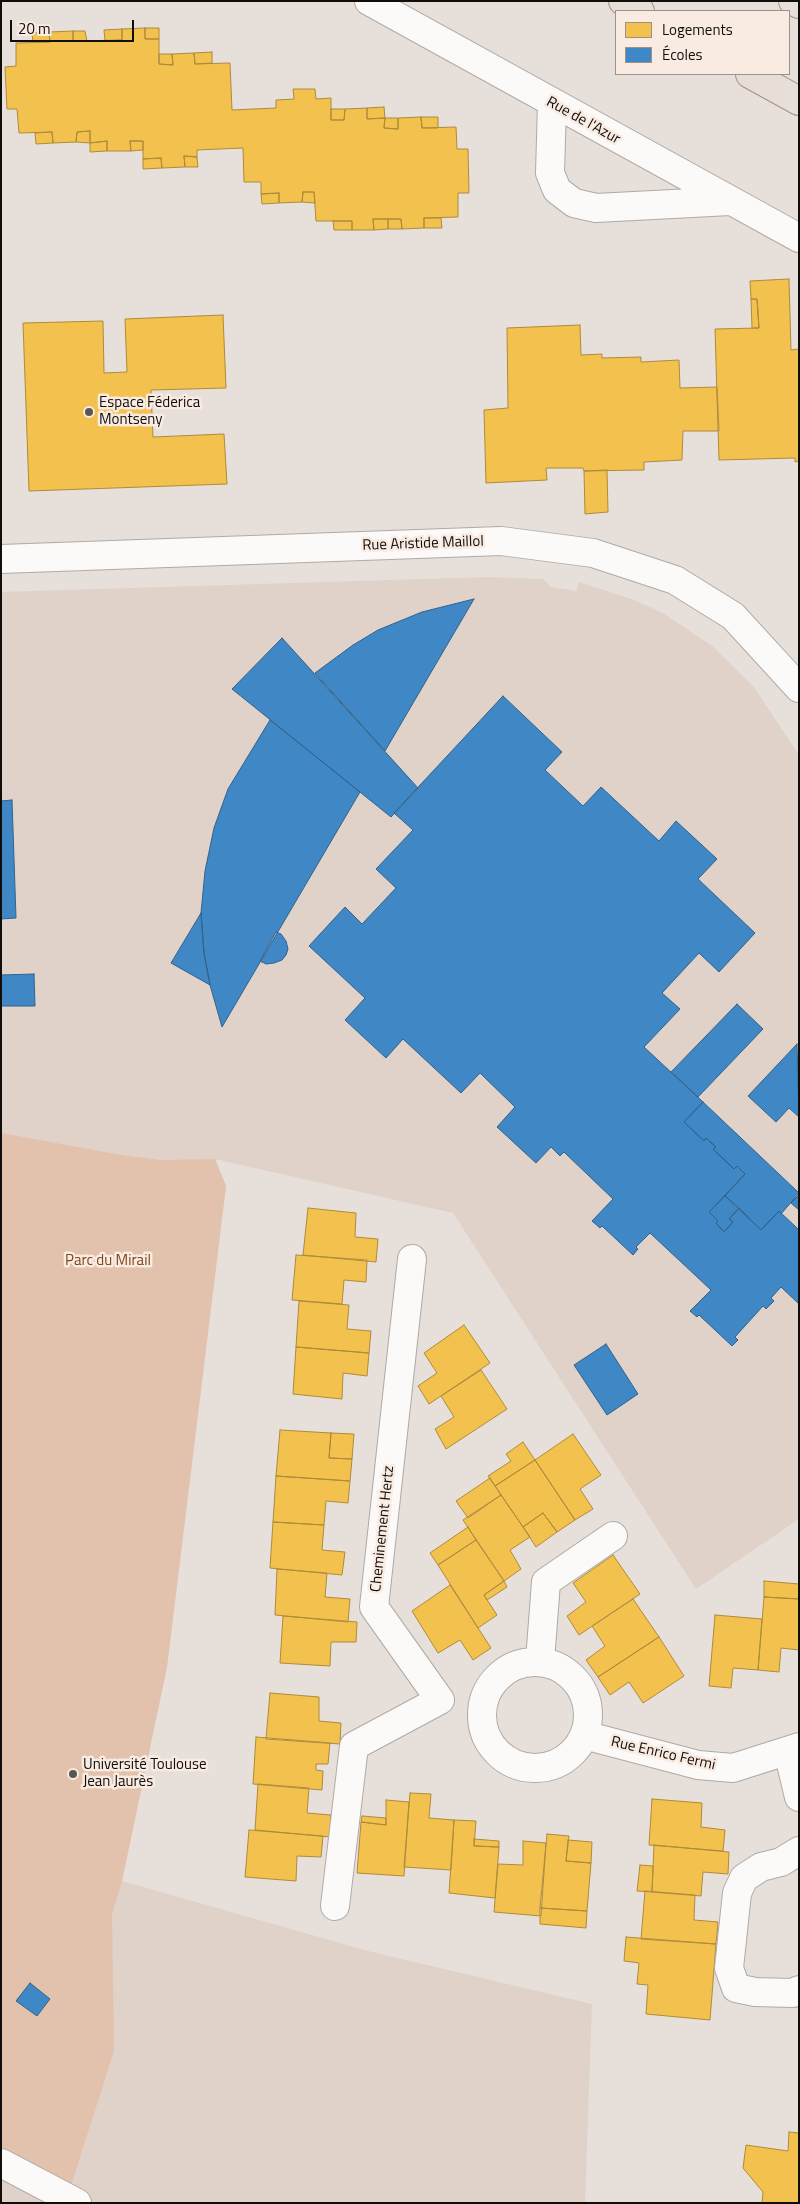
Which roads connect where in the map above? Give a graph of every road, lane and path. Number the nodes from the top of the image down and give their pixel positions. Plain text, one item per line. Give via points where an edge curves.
1 (369, 1) edge
2 (623, 1) edge
3 (794, 1) edge
4 (799, 4) edge
5 (638, 10) edge
6 (752, 75) edge
7 (799, 101) edge
8 (552, 104) junction
9 (730, 201) junction
10 (799, 238) edge
11 (1, 559) edge
12 (799, 688) edge
13 (412, 1259) dead end
14 (613, 1536) dead end
15 (540, 1661) junction
16 (440, 1700) junction
17 (482, 1703) junction
18 (584, 1736) junction
19 (794, 1749) edge
20 (799, 1797) edge
21 (799, 1851) edge
22 (335, 1906) dead end
23 (799, 1990) edge
24 (1, 2163) edge
25 (77, 2203) edge

1 - 8 street, Rue de l'Azur
2 - 5 main road
3 - 4 main road
6 - 7 main road
8 - 9 street, Rue de l'Azur
8 - 9 street via 550,173 557,190 574,203 596,208
9 - 10 street, Rue de l'Azur
11 - 12 street, Rue Aristide Maillol via 502,541 592,553 675,580 733,616
13 - 16 street, Cheminement Hertz via 374,1607
14 - 15 street via 546,1582
15 - 17 street via 513,1665 492,1682
15 - 18 street via 557,1665 581,1688 589,1717
16 - 17 street
16 - 22 street via 354,1746
17 - 18 street via 484,1734 494,1750 519,1766 548,1767 564,1760
18 - 19 street, Rue Enrico Fermi via 698,1764 734,1768
19 - 20 street
21 - 23 street via 781,1862 761,1866 744,1878 737,1893 729,1968 736,1988 755,1992
24 - 25 street

